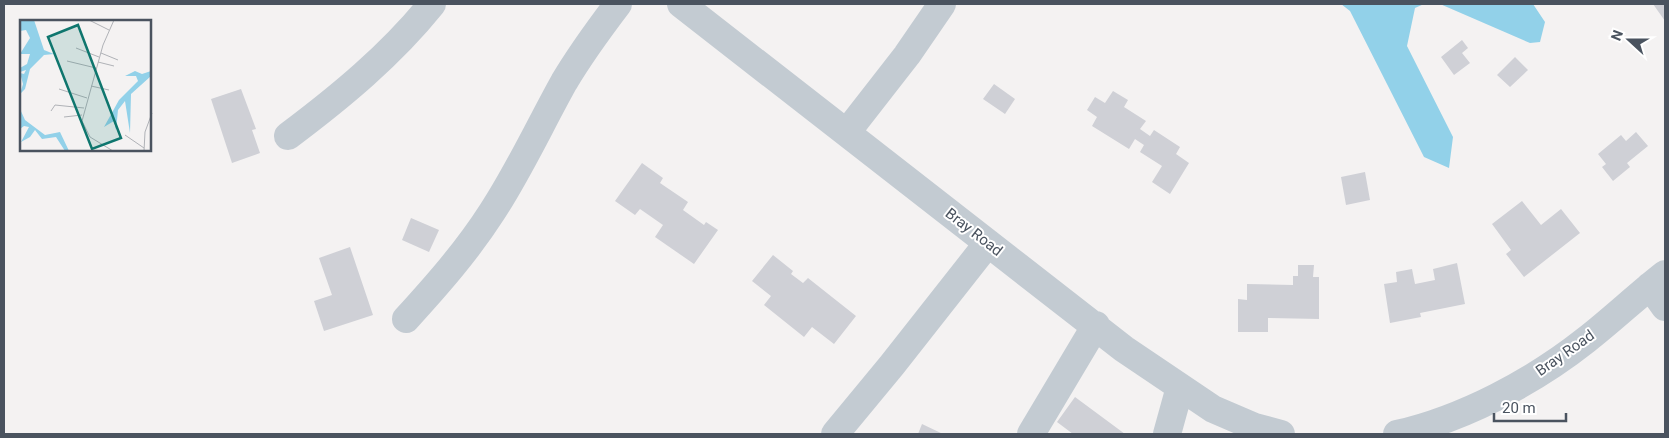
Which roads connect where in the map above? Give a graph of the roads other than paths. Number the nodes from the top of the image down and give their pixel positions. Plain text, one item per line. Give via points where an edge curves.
1 (432, 4) edge
2 (618, 4) edge
3 (681, 4) edge
4 (942, 4) edge
5 (847, 132) junction
6 (288, 136) dead end
7 (988, 243) junction
8 (1660, 289) edge
9 (406, 319) dead end
10 (1096, 325) junction
11 (1180, 387) junction
12 (834, 434) edge
13 (1031, 434) edge
14 (1167, 434) edge
15 (1281, 434) edge
16 (1397, 434) edge

1 - 6 street via 379,61
2 - 9 street via 565,81 492,213 456,263
3 - 5 street, Bray Road
4 - 5 street via 907,56
5 - 7 street, Bray Road
7 - 10 street, Bray Road
7 - 12 street
8 - 16 street, Bray Road via 1542,371 1502,394 1452,417
10 - 11 street, Bray Road via 1124,349
10 - 13 street
11 - 14 street
11 - 15 street, Bray Road via 1214,409 1255,427

